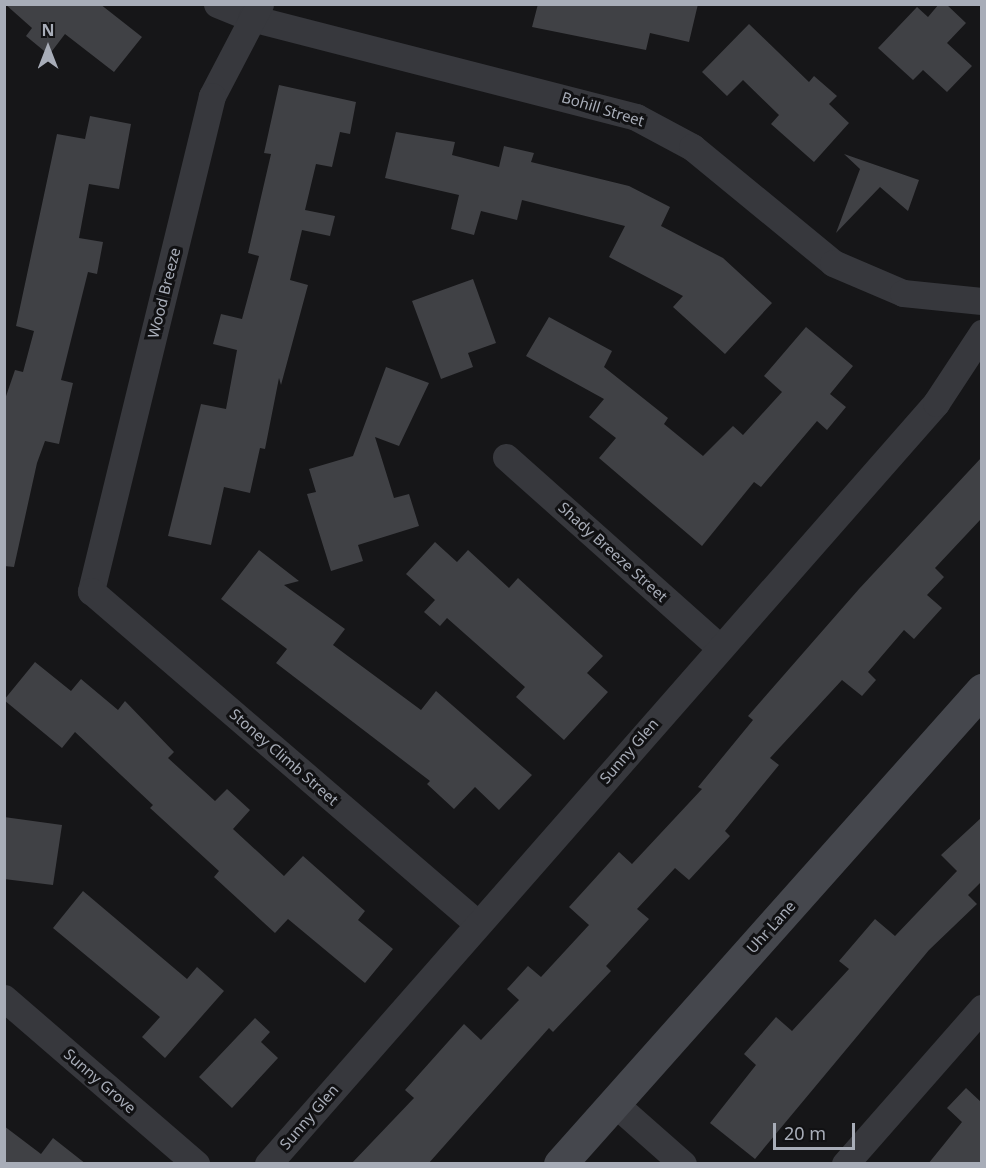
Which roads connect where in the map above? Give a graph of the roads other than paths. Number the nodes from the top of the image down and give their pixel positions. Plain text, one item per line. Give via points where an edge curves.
1 (217, 4) edge
2 (256, 11) edge
3 (981, 301) edge
4 (981, 333) edge
5 (506, 457) dead end
6 (91, 591) joint
7 (719, 647) junction
8 (981, 690) edge
9 (477, 923) junction
10 (4, 998) edge
11 (981, 1008) edge
12 (614, 1102) junction
13 (196, 1164) edge
14 (268, 1164) edge
15 (560, 1164) edge
16 (683, 1164) edge
17 (845, 1164) edge

1 - 2 street, Bohill Street
2 - 3 street, Bohill Street via 636,117 693,147 833,263 903,294
2 - 6 street, Wood Breeze via 212,96
4 - 7 street, Sunny Glen via 936,403
5 - 7 street, Shady Breeze Street
6 - 9 street, Stoney Climb Street
7 - 9 street, Sunny Glen
8 - 12 street, Uhr Lane
9 - 14 street, Sunny Glen
10 - 13 street, Sunny Grove
11 - 17 street
12 - 15 street, Uhr Lane
12 - 16 street

